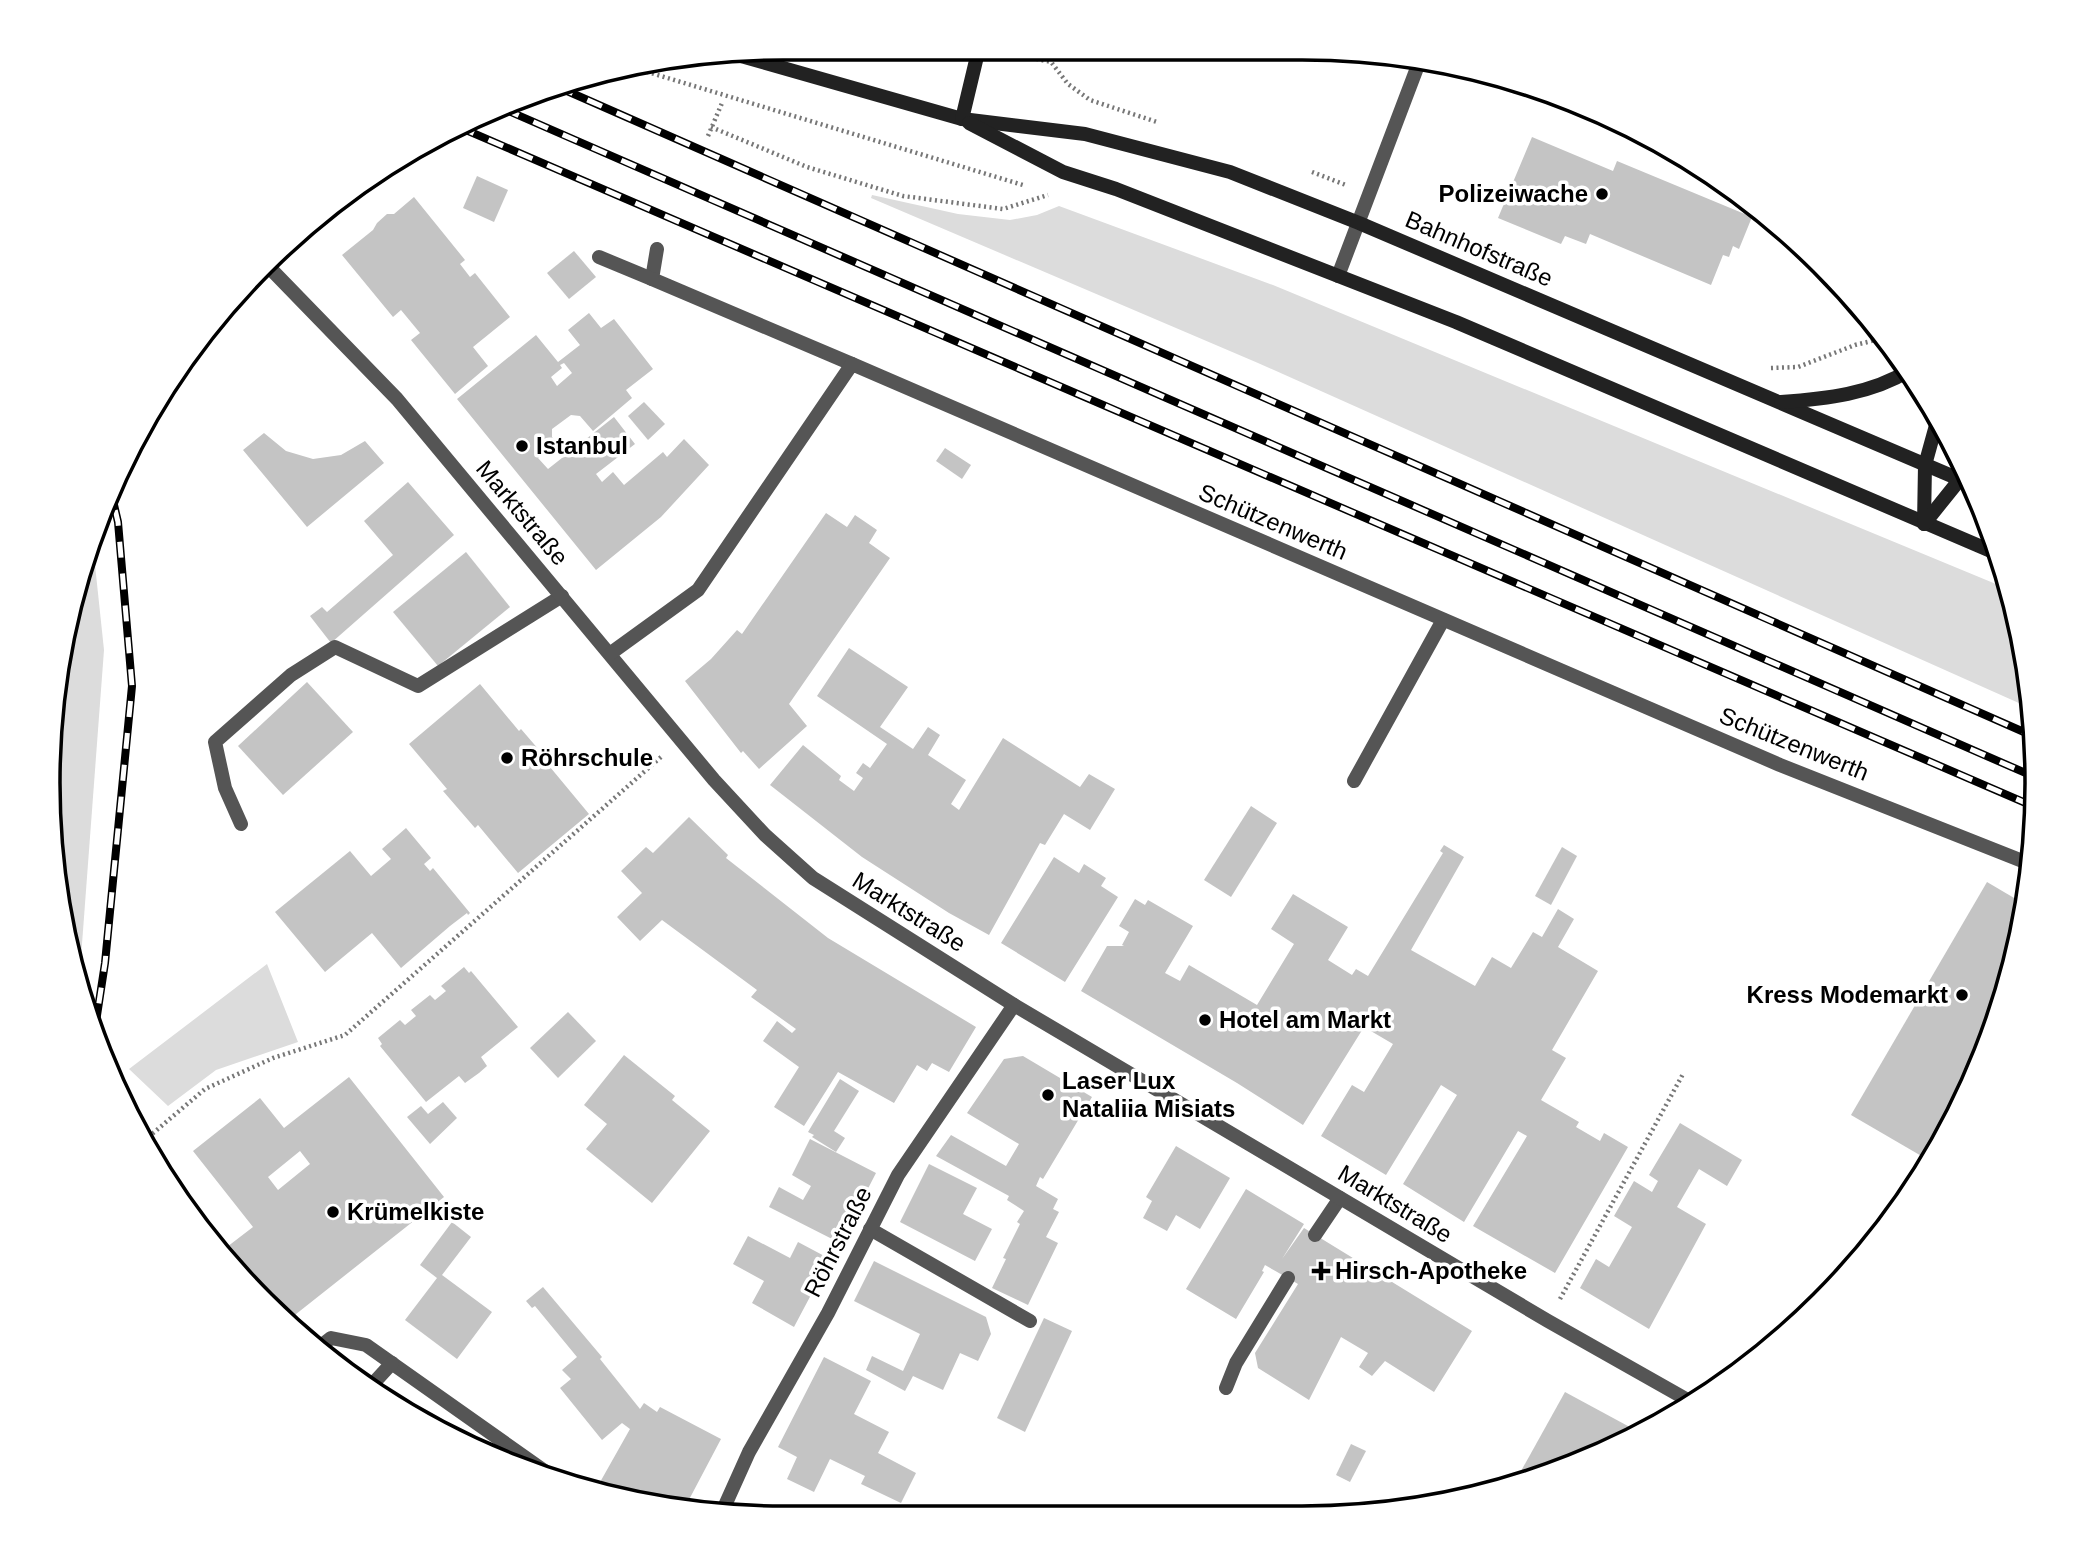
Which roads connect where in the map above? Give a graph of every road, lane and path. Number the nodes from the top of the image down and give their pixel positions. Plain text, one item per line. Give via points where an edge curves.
1 (976, 60) edge
2 (1041, 60) edge
3 (757, 61) edge
4 (1051, 62) dead end
5 (1417, 69) edge
6 (648, 72) edge
7 (722, 103) dead end
8 (962, 119) junction
9 (711, 127) junction
10 (708, 136) dead end
11 (1026, 186) dead end
12 (1039, 189) dead end
13 (1359, 223) junction
14 (657, 249) dead end
15 (599, 257) dead end
16 (272, 270) edge
17 (1338, 276) junction
18 (652, 279) junction
19 (852, 364) junction
20 (1900, 375) edge
21 (1778, 403) junction
22 (1934, 430) edge
23 (1925, 465) junction
24 (1957, 476) edge
25 (1961, 485) edge
26 (1924, 524) junction
27 (1987, 549) edge
28 (562, 596) junction
29 (1443, 620) junction
30 (611, 653) junction
31 (681, 740) junction
32 (1354, 781) dead end
33 (241, 824) dead end
34 (2021, 860) edge
35 (1014, 1005) junction
36 (1683, 1074) dead end
37 (151, 1135) edge
38 (1340, 1198) junction
39 (870, 1230) junction
40 (1315, 1235) dead end
41 (1288, 1278) dead end
42 (1030, 1321) dead end
43 (1548, 1321) junction
44 (326, 1342) edge
45 (392, 1363) junction
46 (376, 1380) edge
47 (1226, 1388) dead end
48 (1683, 1397) edge
49 (525, 1458) edge
50 (726, 1503) edge

1 - 8 street
2 - 4 path
3 - 8 street, Bahnhofstraße
5 - 13 street
6 - 11 path
7 - 9 path
8 - 13 street, Bahnhofstraße via 1086,134 1230,172
8 - 17 street, Bahnhofstraße via 1063,172
9 - 10 path
9 - 12 path via 807,167 903,196 1003,209 1052,193
13 - 17 street
13 - 21 street, Bahnhofstraße
14 - 18 street
15 - 18 street, Schützenwerth
16 - 28 street, Marktstraße via 397,399
17 - 26 street, Bahnhofstraße via 1456,322
18 - 19 street, Schützenwerth
19 - 29 street, Schützenwerth
19 - 30 street via 698,590
20 - 21 street via 1849,394
21 - 23 street, Bahnhofstraße
22 - 23 street
23 - 24 street, Bahnhofstraße
23 - 26 street
25 - 26 street
26 - 27 street, Bahnhofstraße
28 - 30 street, Marktstraße
28 - 33 street via 418,686 335,646 291,675 215,742 225,788
29 - 32 street
29 - 34 street, Schützenwerth via 1780,765
30 - 31 street, Marktstraße
31 - 35 street, Marktstraße via 765,835 813,878
31 - 37 path via 345,1034 273,1058 205,1089
35 - 38 street, Marktstraße
35 - 39 street, Röhrstraße via 898,1175
36 - 43 path
38 - 40 street
38 - 43 street, Marktstraße
39 - 42 street
39 - 50 street, Röhrstraße
41 - 47 street via 1236,1363
43 - 48 street, Marktstraße
44 - 45 street via 331,1338 366,1345
45 - 46 street
45 - 49 street

